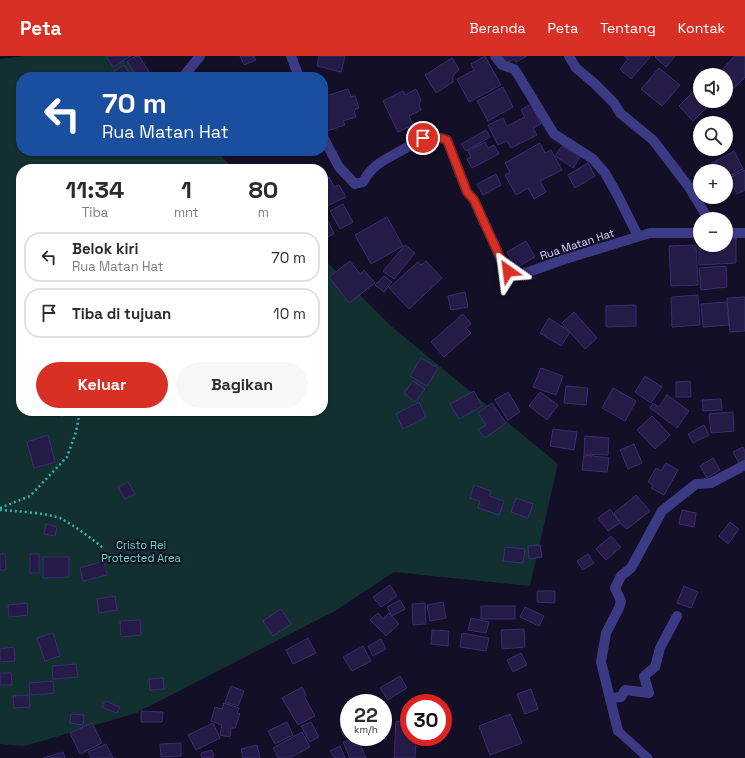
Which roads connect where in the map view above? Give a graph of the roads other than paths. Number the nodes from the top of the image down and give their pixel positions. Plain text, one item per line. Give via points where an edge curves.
1 (200, 56) edge
2 (291, 56) edge
3 (495, 56) edge
4 (569, 56) edge
5 (187, 72) edge
6 (297, 72) edge
7 (328, 146) edge
8 (704, 212) edge
9 (693, 233) edge
10 (733, 233) edge
11 (745, 233) edge
12 (638, 236) junction
13 (745, 465) edge
14 (677, 616) dead end
15 (610, 698) junction
16 (618, 731) joint
17 (648, 758) edge

1 - 5 street
2 - 6 street
3 - 12 street via 502,65 514,69 554,134 593,159 605,173
4 - 8 street via 576,68 614,103 620,113 653,140 689,187
7 - 12 street, Rua Matan Hat via 339,167 355,184 363,182 383,160 423,138 437,137 447,140 467,192 474,200 504,266 515,274 522,274
9 - 12 street, Rua Matan Hat via 650,233
10 - 11 street
13 - 15 street via 711,483 696,484 662,510 631,568 621,576 615,588 621,601 606,633 601,662
14 - 15 street via 660,648 655,667 644,676 648,693 625,690 621,697
15 - 16 street
16 - 17 lane

